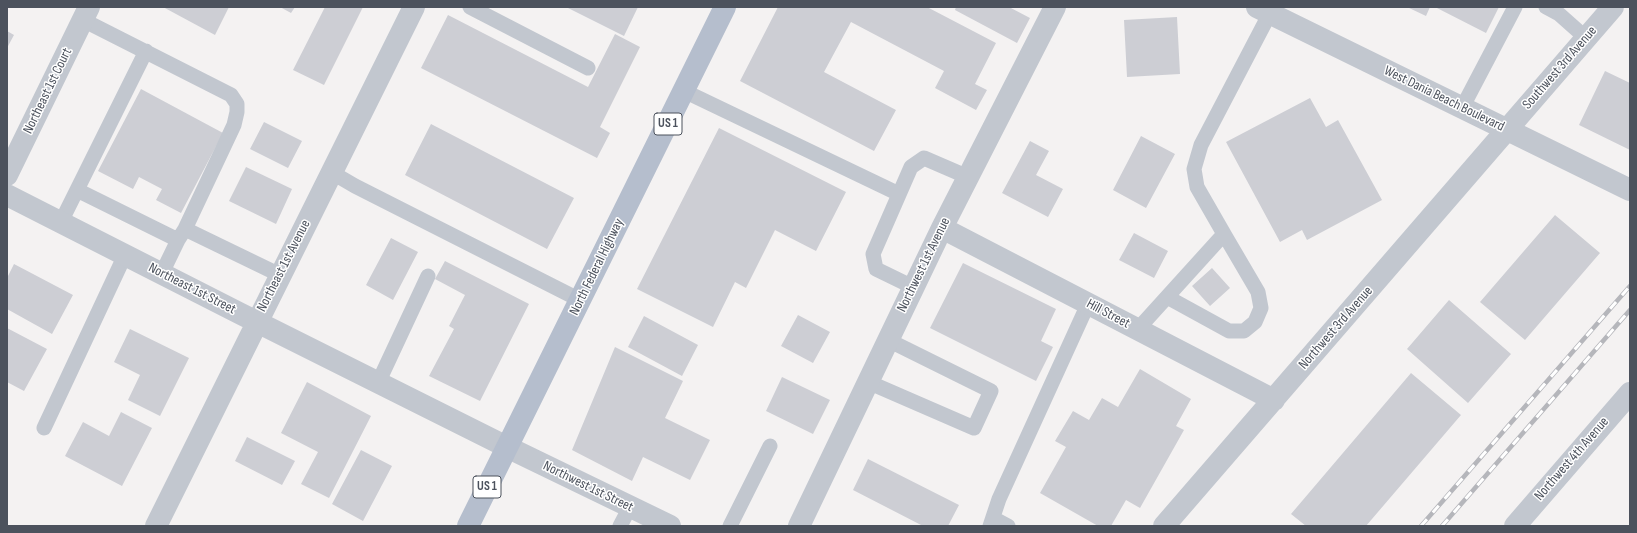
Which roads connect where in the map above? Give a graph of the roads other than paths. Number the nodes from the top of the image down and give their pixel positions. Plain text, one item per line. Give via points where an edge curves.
1 (414, 7) edge
2 (470, 7) edge
3 (1055, 7) edge
4 (1515, 7) edge
5 (1546, 7) edge
6 (1613, 7) edge
7 (720, 9) edge
8 (1264, 10) edge
9 (86, 13) edge
10 (1586, 38) junction
11 (146, 51) junction
12 (588, 68) dead end
13 (684, 91) junction
14 (1462, 108) junction
15 (1506, 129) junction
16 (331, 172) junction
17 (7, 175) edge
18 (968, 177) junction
19 (77, 190) junction
20 (1630, 190) edge
21 (899, 194) junction
22 (7, 195) edge
23 (61, 222) junction
24 (942, 228) junction
25 (1224, 234) junction
26 (181, 235) junction
27 (125, 255) junction
28 (162, 274) junction
29 (280, 275) junction
30 (428, 276) dead end
31 (913, 287) junction
32 (1167, 297) junction
33 (580, 300) junction
34 (1088, 304) junction
35 (256, 322) junction
36 (1137, 330) junction
37 (888, 340) junction
38 (868, 382) junction
39 (378, 383) junction
40 (1630, 393) edge
41 (1274, 400) junction
42 (44, 428) dead end
43 (770, 446) dead end
44 (507, 447) junction
45 (630, 507) junction
46 (992, 522) edge
47 (156, 526) edge
48 (468, 526) edge
49 (620, 526) edge
50 (670, 526) edge
51 (730, 526) edge
52 (799, 526) edge
53 (1008, 526) edge
54 (1164, 526) edge
55 (1515, 526) edge

1 - 16 street, Northeast 1st Avenue
2 - 12 lane
3 - 18 street, Northwest 1st Avenue
4 - 14 lane
5 - 10 lane via 1559,14
6 - 10 street, Southwest 3rd Avenue
7 - 13 main road, North Federal Highway / US 1
8 - 14 street, West Dania Beach Boulevard
8 - 25 lane via 1202,145 1194,169 1197,187
9 - 11 lane
9 - 17 street, Northeast 1st Court
10 - 15 street, Southwest 3rd Avenue
11 - 19 lane
11 - 26 lane via 231,95 237,104 234,124
13 - 21 lane
13 - 33 main road, North Federal Highway / US 1
14 - 15 street, West Dania Beach Boulevard
15 - 20 street, West Dania Beach Boulevard
15 - 41 street, Northwest 3rd Avenue
16 - 29 street, Northeast 1st Avenue
16 - 33 lane
18 - 21 lane via 924,158 911,167
18 - 24 street, Northwest 1st Avenue
19 - 23 lane
19 - 26 lane
21 - 31 lane via 873,254 876,269
22 - 23 street, Northeast 1st Street
23 - 27 street, Northeast 1st Street
24 - 31 street, Northwest 1st Avenue
24 - 34 street, Hill Street
25 - 32 lane
25 - 32 lane via 1258,292 1261,308 1254,322 1244,331 1229,331
26 - 28 lane
26 - 29 lane
27 - 28 street, Northeast 1st Street
27 - 42 lane
28 - 35 street, Northeast 1st Street
29 - 35 street, Northeast 1st Avenue
30 - 39 lane
31 - 37 street, Northwest 1st Avenue
32 - 36 lane
33 - 44 main road, North Federal Highway / US 1
34 - 36 street, Hill Street
34 - 46 lane
35 - 39 street, Northeast 1st Street
35 - 47 street, Northeast 1st Avenue
36 - 41 street, Hill Street
37 - 38 street, Northwest 1st Avenue
37 - 38 lane via 991,391 974,428
38 - 52 street, Northwest 1st Avenue
39 - 44 street, Northeast 1st Street
40 - 55 street, Northwest 4th Avenue
41 - 54 street, Northwest 3rd Avenue
43 - 51 lane
44 - 45 street, Northwest 1st Street
44 - 48 main road, North Federal Highway / US 1
45 - 49 lane
45 - 50 street, Northwest 1st Street
46 - 53 lane

